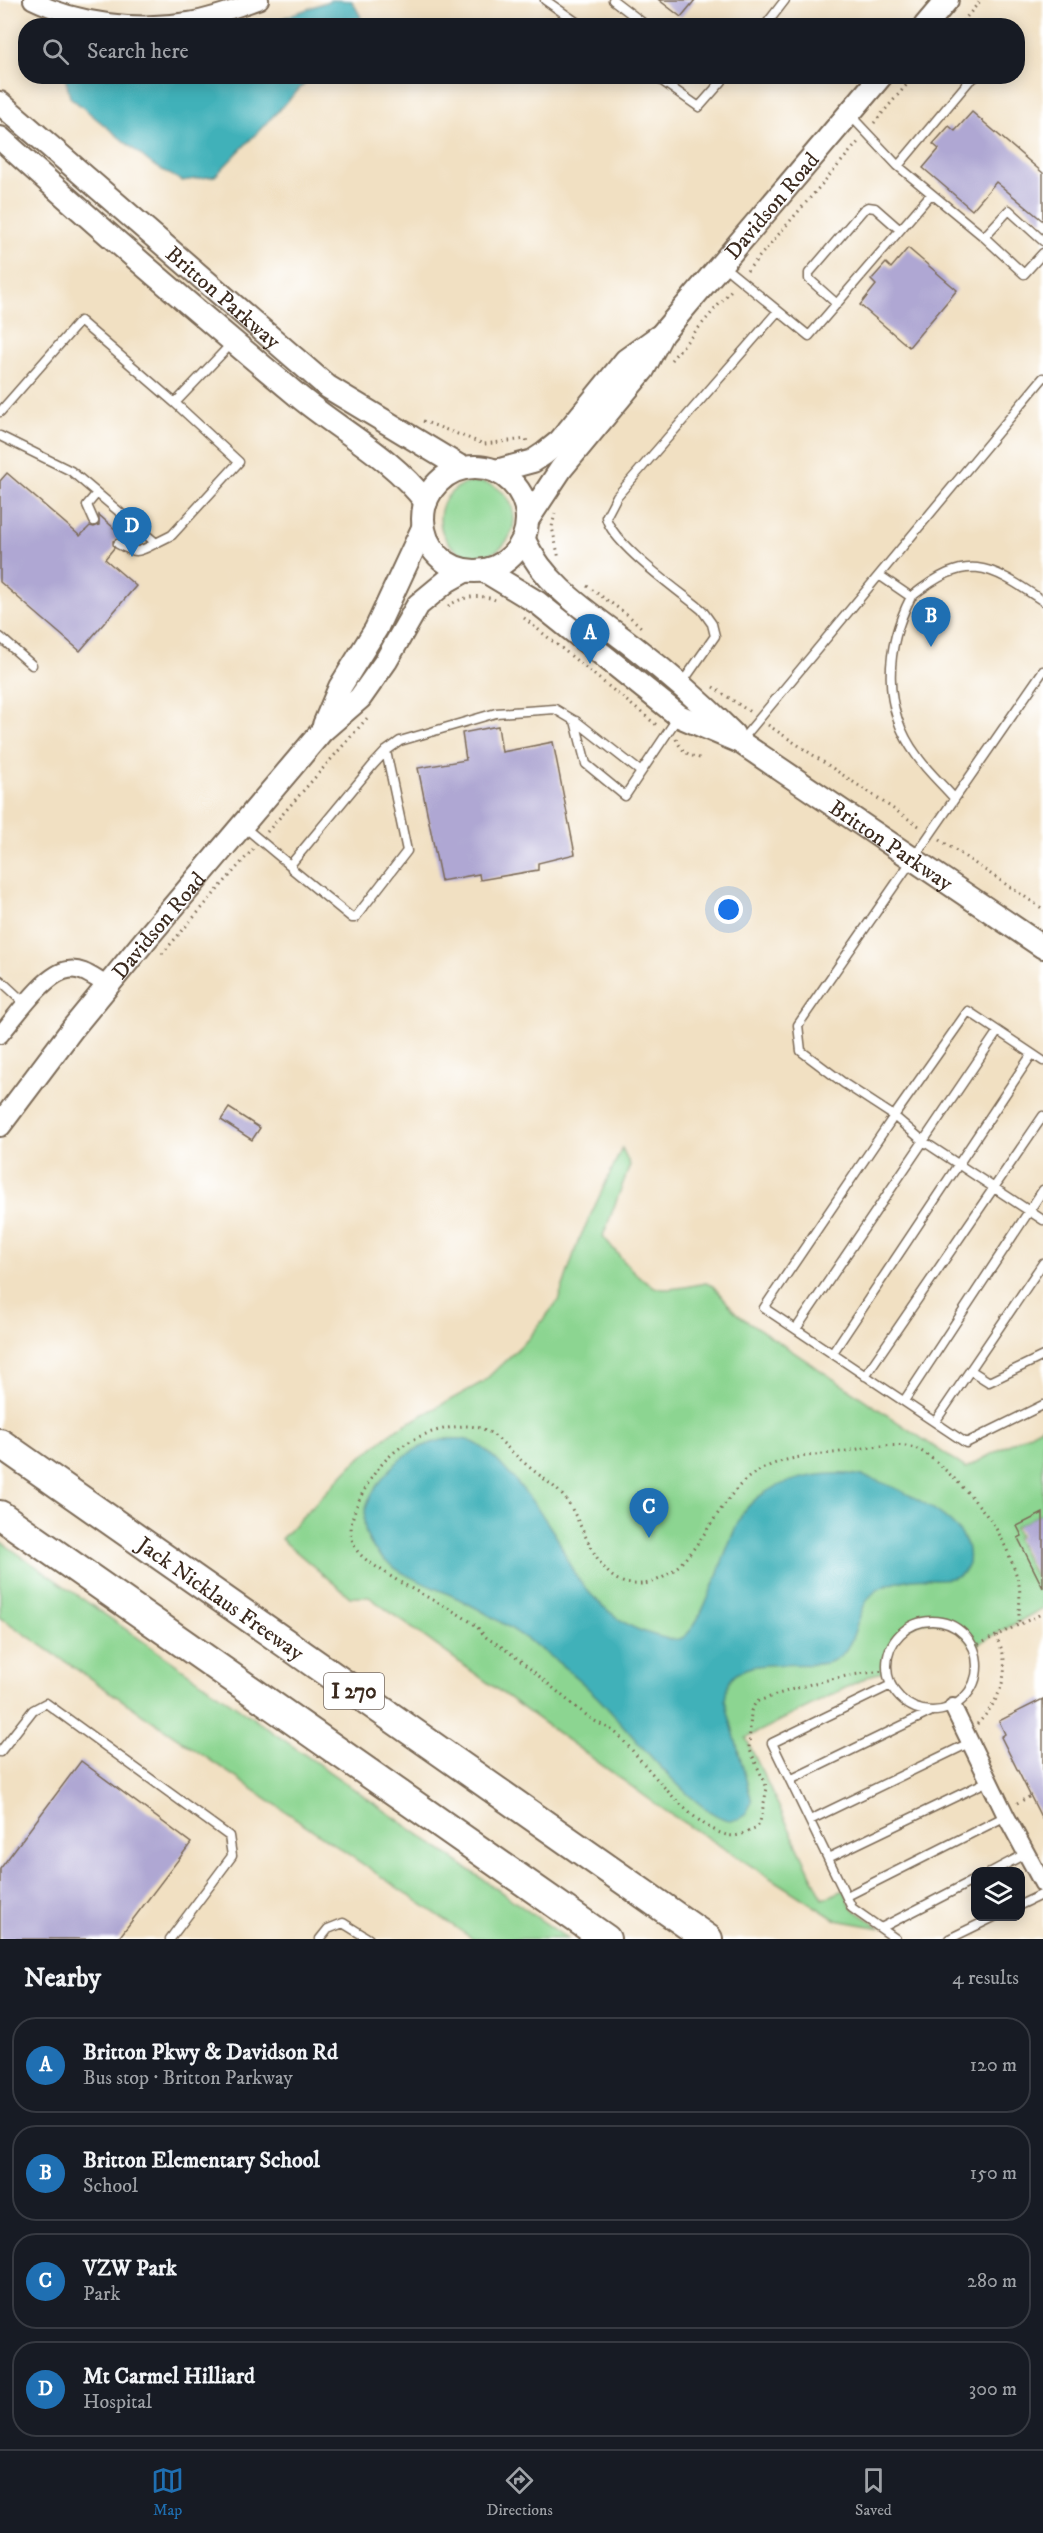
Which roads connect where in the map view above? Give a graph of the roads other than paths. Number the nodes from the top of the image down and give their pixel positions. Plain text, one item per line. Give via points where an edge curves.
1 (32, 0) edge
2 (260, 0) edge
3 (545, 0) edge
4 (613, 0) edge
5 (785, 0) edge
6 (947, 0) edge
7 (86, 18) edge
8 (201, 18) edge
9 (571, 18) edge
10 (637, 18) edge
11 (771, 18) edge
12 (932, 18) edge
13 (666, 84) edge
14 (716, 84) edge
15 (874, 84) edge
16 (967, 84) edge
17 (0, 103) edge
18 (849, 114) junction
19 (0, 138) edge
20 (898, 166) junction
21 (931, 194) junction
22 (900, 230) junction
23 (984, 237) junction
24 (1043, 241) edge
25 (1043, 254) edge
26 (721, 265) junction
27 (837, 304) junction
28 (778, 311) junction
29 (662, 334) junction
30 (233, 342) junction
31 (1043, 378) edge
32 (175, 404) junction
33 (0, 412) edge
34 (0, 436) edge
35 (462, 468) junction
36 (496, 471) junction
37 (97, 493) junction
38 (426, 502) junction
39 (94, 521) dead end
40 (423, 528) junction
41 (526, 529) junction
42 (156, 543) junction
43 (118, 544) dead end
44 (475, 571) junction
45 (879, 575) junction
46 (911, 597) junction
47 (1043, 601) edge
48 (0, 637) edge
49 (32, 665) dead end
50 (1043, 671) edge
51 (686, 678) junction
52 (679, 716) junction
53 (575, 721) junction
54 (322, 731) junction
55 (740, 742) junction
56 (386, 751) junction
57 (642, 772) junction
58 (954, 798) junction
59 (242, 825) junction
60 (914, 859) junction
61 (291, 866) junction
62 (1043, 947) edge
63 (0, 980) edge
64 (106, 985) junction
65 (26, 1005) junction
66 (998, 1031) junction
67 (0, 1035) edge
68 (1032, 1054) junction
69 (1043, 1061) edge
70 (894, 1116) junction
71 (1043, 1116) edge
72 (0, 1125) edge
73 (923, 1141) junction
74 (959, 1165) junction
75 (994, 1186) junction
76 (1043, 1190) edge
77 (1029, 1211) junction
78 (1043, 1220) edge
79 (1043, 1263) edge
80 (796, 1329) junction
81 (832, 1354) junction
82 (1043, 1356) edge
83 (970, 1370) junction
84 (866, 1376) junction
85 (904, 1401) junction
86 (1043, 1405) edge
87 (935, 1422) junction
88 (0, 1443) edge
89 (0, 1515) edge
90 (891, 1685) junction
91 (952, 1707) junction
92 (930, 1712) junction
93 (969, 1743) junction
94 (0, 1752) edge
95 (790, 1780) junction
96 (988, 1781) junction
97 (1010, 1810) junction
98 (810, 1820) junction
99 (1025, 1854) junction
100 (828, 1858) junction
101 (1000, 1867) edge
102 (971, 1881) edge
103 (1043, 1884) edge
104 (1043, 1894) edge
105 (847, 1896) junction
106 (1025, 1903) edge
107 (987, 1921) edge
108 (881, 1928) junction
109 (170, 1939) edge
110 (320, 1939) edge
111 (369, 1939) edge
112 (606, 1939) edge
113 (708, 1939) edge
114 (896, 1939) edge
115 (949, 1939) edge

1 - 7 street
2 - 8 street
3 - 9 lane
4 - 10 lane
5 - 11 lane
6 - 12 main road
13 - 14 lane via 699,107
15 - 18 main road, Davidson Road
16 - 20 lane
17 - 35 main road, Britton Parkway via 328,387
18 - 20 lane
18 - 26 main road, Davidson Road
19 - 30 main road, Britton Parkway
20 - 21 lane
21 - 22 lane
21 - 23 lane
22 - 27 lane
22 - 27 lane via 875,208 862,210 809,273 808,279
23 - 24 lane via 1009,210
23 - 25 lane via 1024,274
26 - 28 lane
26 - 29 main road, Davidson Road
27 - 28 lane via 809,336
28 - 51 lane via 617,496 606,517 619,541 702,610 712,624 715,636
29 - 36 main road, Davidson Road via 626,360 546,453 533,461
29 - 41 main road, Davidson Road via 643,370 561,469
30 - 32 lane
30 - 38 main road, Britton Parkway via 308,404 385,458
31 - 45 lane
32 - 33 lane via 80,321
32 - 42 lane via 238,462 172,535
34 - 37 lane via 71,471
35 - 36 main road via 479,466
35 - 38 main road via 440,481
36 - 41 main road via 519,490 526,504
37 - 39 lane via 87,505
37 - 42 lane
38 - 40 main road
40 - 44 main road via 438,556 453,567
40 - 54 main road, Davidson Road via 376,629 340,687
41 - 44 main road via 515,554 502,565
41 - 51 main road, Britton Parkway via 540,568 565,594
42 - 43 lane via 132,552
44 - 52 main road, Britton Parkway via 538,603
44 - 54 main road, Davidson Road via 447,581 418,605 360,698
45 - 46 lane
45 - 55 lane
46 - 47 lane via 930,581 957,568 977,567 994,571
46 - 58 lane via 894,639 889,671 894,703 916,755
48 - 49 lane
50 - 58 lane
51 - 55 main road, Britton Parkway via 696,696
52 - 55 main road, Britton Parkway
52 - 57 lane
53 - 56 lane via 555,709 496,713 400,741
53 - 57 lane
53 - 57 lane via 586,764 623,795
54 - 59 main road, Davidson Road
55 - 60 main road, Britton Parkway
56 - 61 lane
56 - 61 lane via 407,851 355,918
58 - 60 lane
59 - 61 lane
59 - 64 main road, Davidson Road
60 - 62 main road, Britton Parkway
60 - 70 lane via 798,1025 801,1051
63 - 65 lane
64 - 65 street via 84,972 69,969 44,984
64 - 72 main road, Davidson Road
65 - 67 street
66 - 68 lane
66 - 70 lane via 968,1011
66 - 73 lane
68 - 69 lane
68 - 74 lane
70 - 73 lane
70 - 80 lane via 764,1308
71 - 75 lane
73 - 74 lane
73 - 80 lane
74 - 75 lane
74 - 81 lane
75 - 77 lane
75 - 84 lane
76 - 77 lane
77 - 78 lane
77 - 85 lane
79 - 83 lane
80 - 81 lane
81 - 84 lane
82 - 83 lane via 989,1382
83 - 87 lane
84 - 85 lane
85 - 87 lane
86 - 87 lane via 966,1443
88 - 113 highway, Jack Nicklaus Freeway / I 270
89 - 112 highway, I 270
90 - 91 lane via 887,1657 899,1635 915,1624 940,1622 963,1633 973,1647 977,1663 975,1680 964,1699
90 - 92 lane via 903,1702
90 - 95 lane via 772,1743
91 - 92 lane
91 - 93 street
92 - 95 lane
93 - 96 street
93 - 98 lane
94 - 109 lane via 33,1710 46,1704 229,1836 232,1856
95 - 98 lane
96 - 97 street
96 - 100 lane
97 - 99 street
97 - 105 lane
98 - 100 lane
99 - 101 lane
99 - 103 street
100 - 105 lane
102 - 108 lane
104 - 106 lane
105 - 108 lane via 852,1908
107 - 115 lane
108 - 114 lane
110 - 111 lane via 328,1929 343,1923

